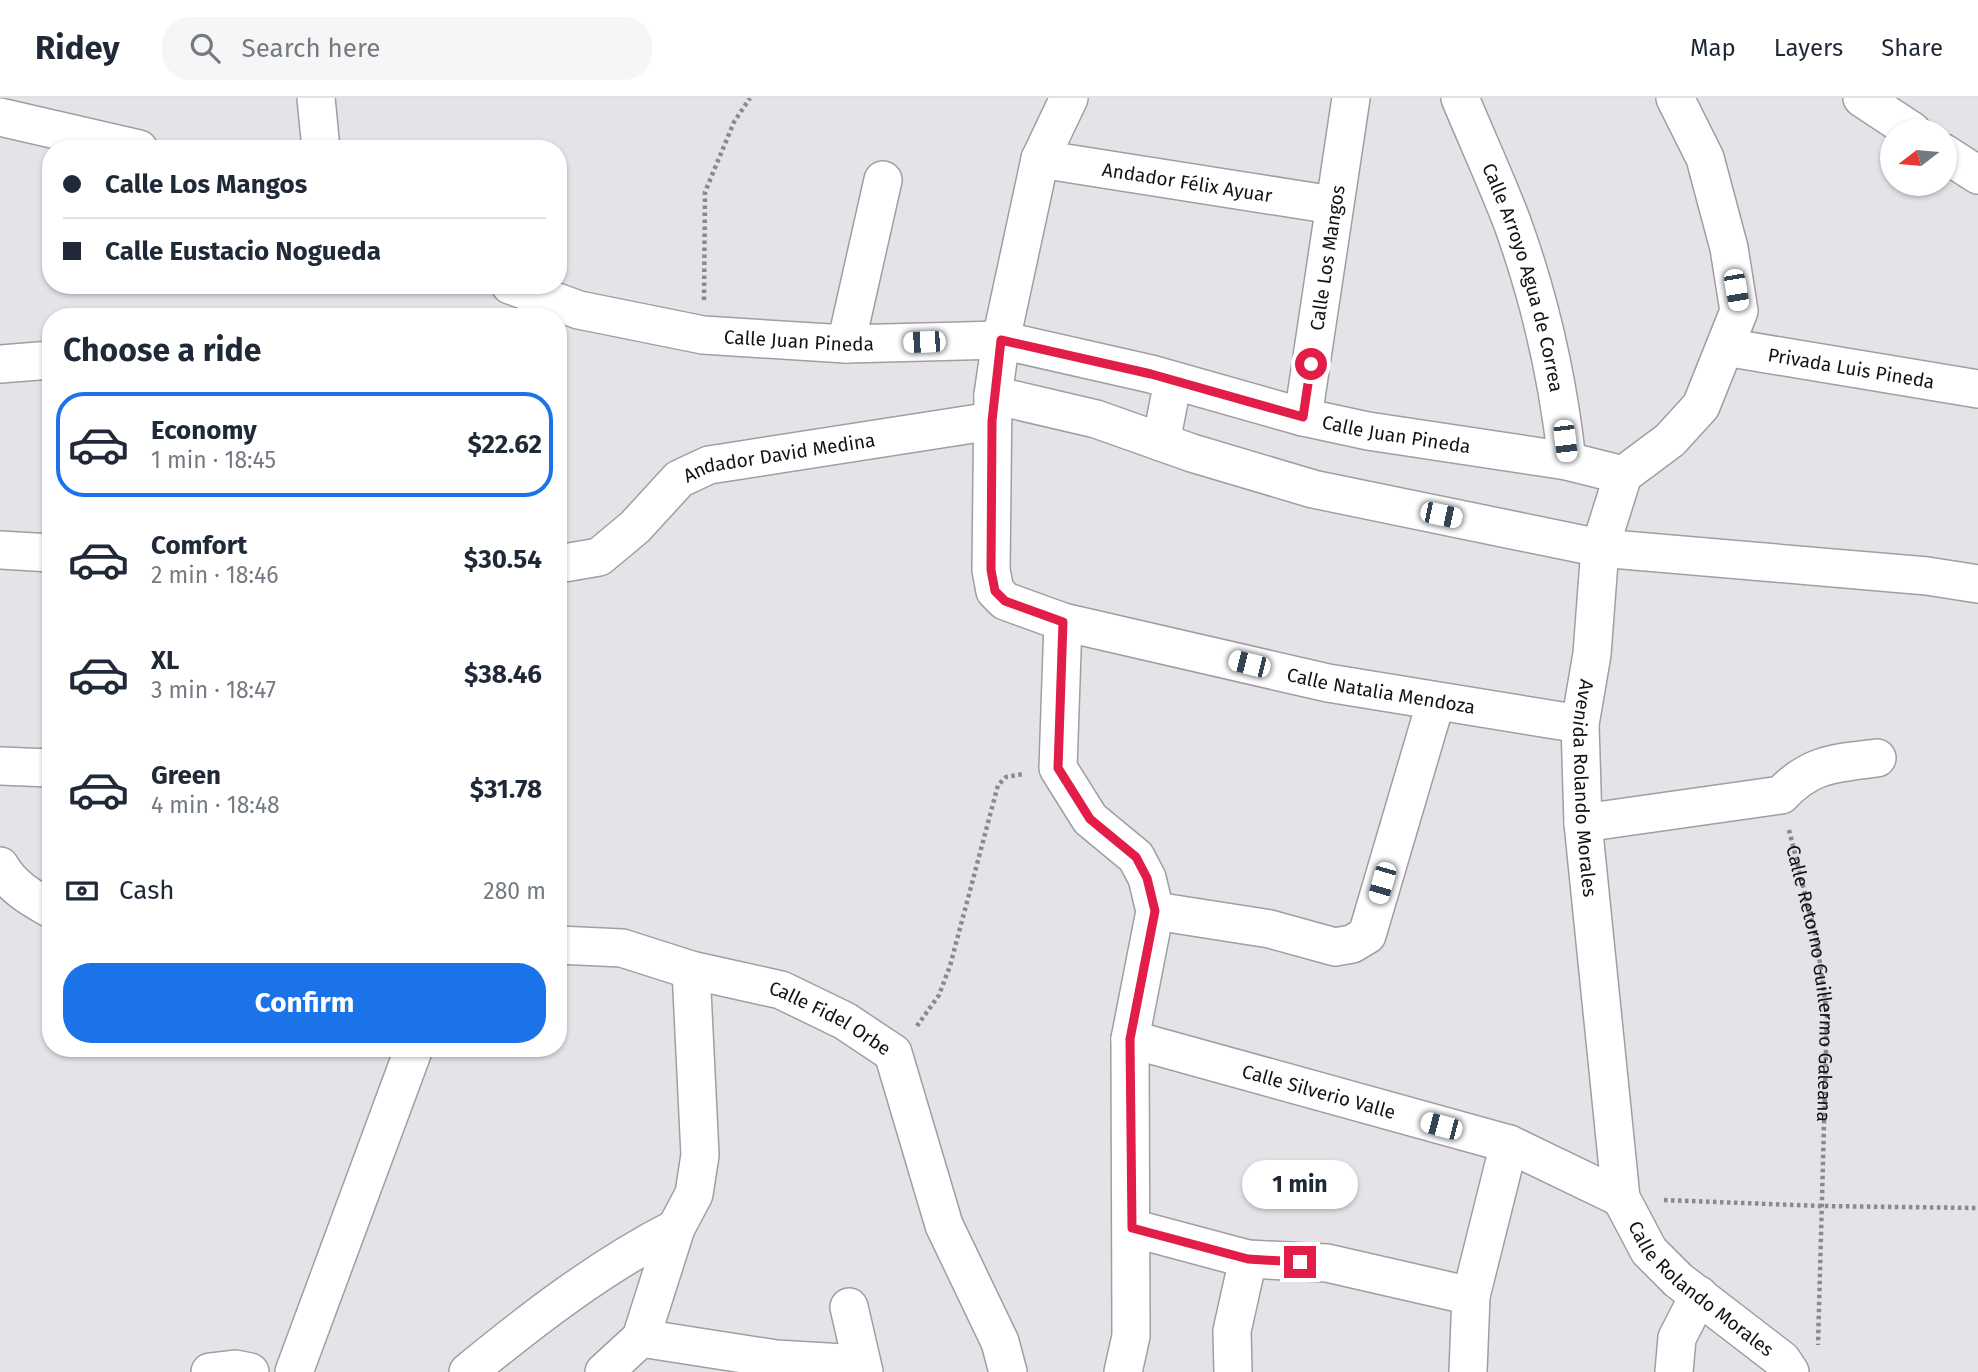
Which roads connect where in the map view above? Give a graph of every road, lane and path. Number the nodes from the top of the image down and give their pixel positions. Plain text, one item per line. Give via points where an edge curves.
1 (316, 98) edge
2 (750, 98) edge
3 (1069, 98) edge
4 (1351, 98) edge
5 (1460, 98) edge
6 (1675, 98) edge
7 (1862, 98) edge
8 (0, 117) edge
9 (1894, 119) edge
10 (100, 140) edge
11 (320, 140) edge
12 (1040, 159) junction
13 (1957, 161) edge
14 (1978, 175) edge
15 (883, 180) dead end
16 (1333, 205) junction
17 (535, 294) edge
18 (704, 334) junction
19 (1001, 340) junction
20 (846, 344) junction
21 (1725, 347) junction
22 (42, 361) edge
23 (0, 364) edge
24 (1173, 381) junction
25 (1978, 389) edge
26 (993, 408) junction
27 (1303, 417) junction
28 (1161, 442) junction
29 (1567, 461) junction
30 (1623, 475) junction
31 (1600, 548) junction
32 (0, 550) edge
33 (42, 552) edge
34 (567, 563) edge
35 (1978, 584) edge
36 (1063, 622) junction
37 (1436, 701) junction
38 (1580, 724) junction
39 (1877, 758) dead end
40 (0, 766) edge
41 (42, 768) edge
42 (1058, 768) junction
43 (1781, 795) junction
44 (1583, 823) junction
45 (0, 866) edge
46 (42, 904) edge
47 (1155, 911) junction
48 (567, 945) edge
49 (691, 970) junction
50 (1130, 1039) junction
51 (893, 1053) junction
52 (411, 1057) edge
53 (1509, 1144) junction
54 (1621, 1198) junction
55 (1821, 1206) junction
56 (1978, 1208) edge
57 (676, 1228) junction
58 (1132, 1228) junction
59 (1248, 1259) junction
60 (1699, 1295) junction
61 (1471, 1296) junction
62 (849, 1307) dead end
63 (641, 1338) junction
64 (1803, 1365) edge
65 (863, 1368) edge
66 (210, 1372) edge
67 (250, 1372) edge
68 (294, 1372) edge
69 (468, 1372) edge
70 (604, 1372) edge
71 (1008, 1372) edge
72 (1123, 1372) edge
73 (1233, 1372) edge
74 (1468, 1372) edge
75 (1674, 1372) edge

1 - 11 street
2 - 18 path via 734,122 705,192
3 - 12 street
4 - 16 street, Calle Los Mangos
5 - 29 street, Calle Arroyo Agua de Correa via 1512,222 1551,355
6 - 21 street via 1705,158 1729,248 1739,311
7 - 9 street
8 - 10 street
12 - 16 street, Andador Félix Ayuar
12 - 19 street
13 - 14 street
15 - 20 street
16 - 27 street, Calle Los Mangos
17 - 18 street, Calle Juan Pineda via 579,310
18 - 20 street, Calle Juan Pineda
19 - 20 street, Calle Juan Pineda
19 - 24 street, Calle Juan Pineda
19 - 26 street
21 - 25 street, Privada Luis Pineda
21 - 30 street via 1701,406 1670,440
22 - 23 street
24 - 27 street, Calle Juan Pineda
24 - 28 street
26 - 28 street via 1096,419
26 - 34 street, Andador David Medina via 709,465 679,479 599,558
26 - 36 street, Calle Natalia Mendoza via 991,570 995,591 1005,601
27 - 29 street, Calle Juan Pineda
28 - 31 street via 1313,489
29 - 30 street, Calle Juan Pineda
30 - 31 street, Avenida Rolando Morales
31 - 35 street
31 - 38 street, Avenida Rolando Morales via 1592,654
32 - 33 street
36 - 37 street, Calle Natalia Mendoza via 1328,683
36 - 42 street
37 - 38 street, Calle Natalia Mendoza
37 - 47 street via 1367,935 1335,947 1270,929
38 - 44 street, Avenida Rolando Morales
39 - 43 street via 1823,764 1794,781
40 - 41 street
42 - 47 street via 1090,819 1136,857
42 - 51 path via 1006,777 998,785 939,995
43 - 44 street
43 - 55 path, Calle Retorno Guillermo Galeana via 1817,942 1828,1014
44 - 54 street, Avenida Rolando Morales
45 - 46 street via 6,878
47 - 50 street
48 - 49 street, Calle Fidel Orbe via 622,948
49 - 51 street, Calle Fidel Orbe via 781,990 845,1021
49 - 57 street via 700,1155 694,1194
50 - 53 street, Calle Silverio Valle
50 - 58 street
51 - 71 street, Calle Fidel Orbe via 944,1225 1000,1342
52 - 68 street
53 - 54 street, Calle Silverio Valle
53 - 61 street
54 - 55 path
54 - 60 street, Calle Rolando Morales via 1650,1251
55 - 56 path
55 - 64 path, Calle Retorno Guillermo Galeana
57 - 63 street
57 - 69 street via 623,1255
58 - 59 street
58 - 72 street via 1131,1336
59 - 61 street via 1327,1263
59 - 73 street via 1232,1331
60 - 64 street, Calle Rolando Morales via 1782,1360
60 - 75 street via 1677,1338
61 - 74 street
62 - 65 street
63 - 65 street
63 - 70 street
66 - 67 street

